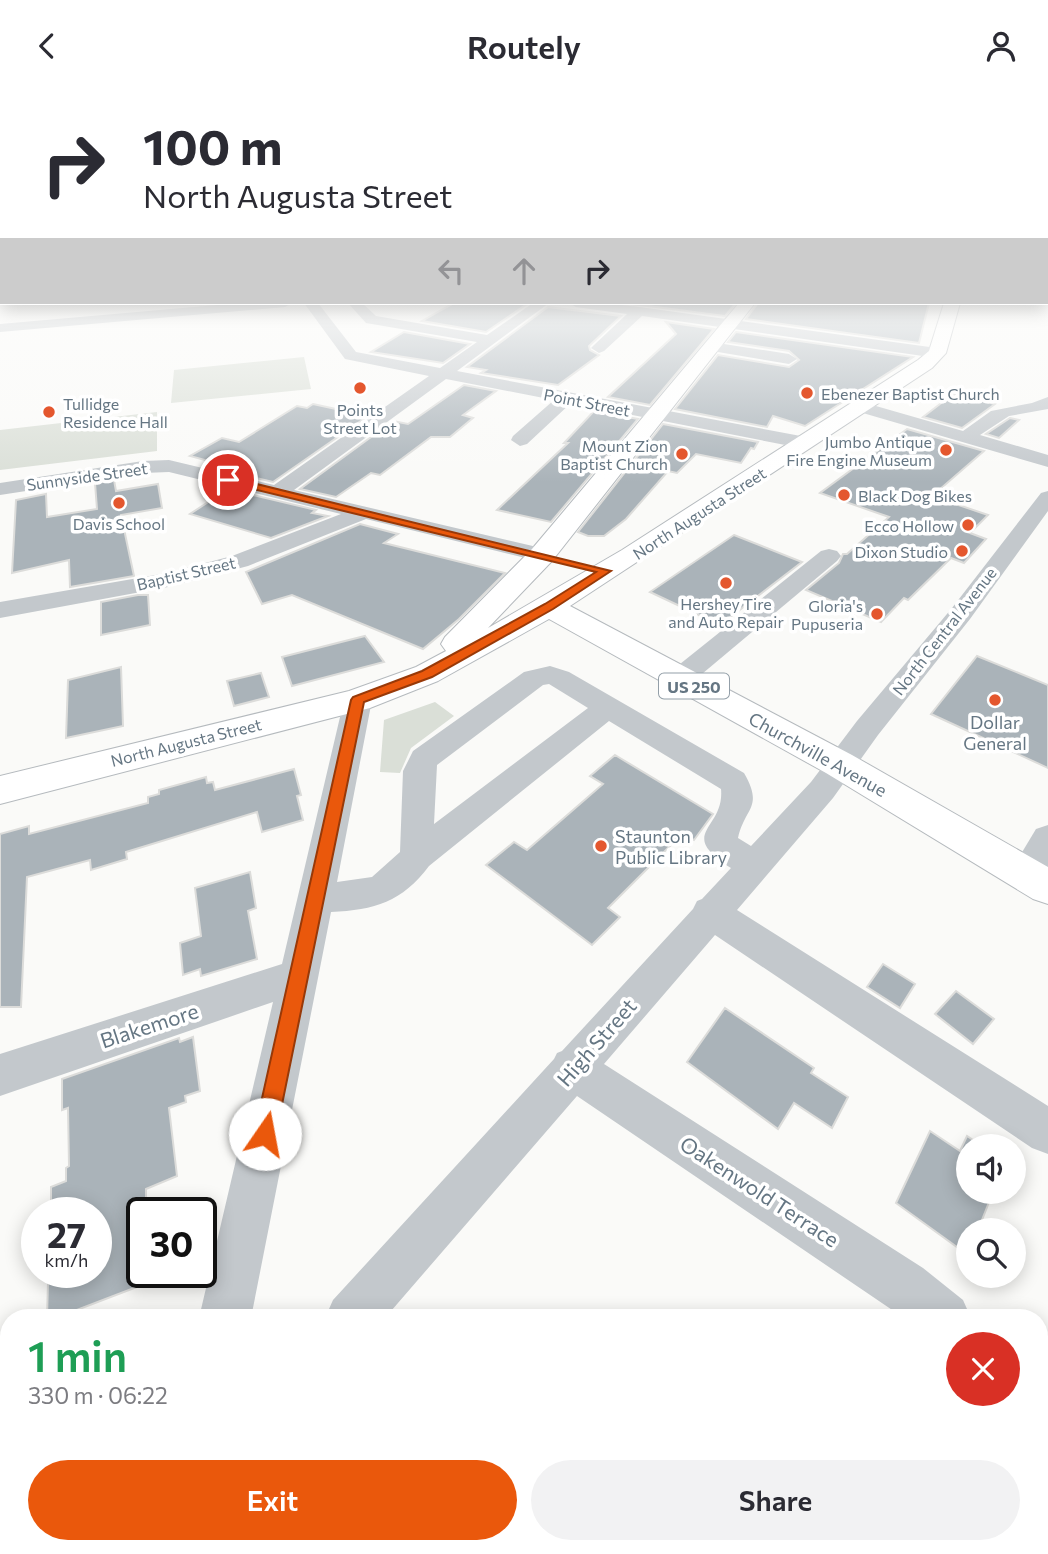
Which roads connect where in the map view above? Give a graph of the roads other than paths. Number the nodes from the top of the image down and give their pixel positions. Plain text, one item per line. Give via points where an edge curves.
1 (343, 345) edge
2 (482, 345) edge
3 (603, 345) edge
4 (882, 345) edge
5 (939, 345) edge
6 (711, 347) joint
7 (600, 348) dead end
8 (937, 353) junction
9 (789, 359) dead end
10 (443, 374) junction
11 (566, 398) junction
12 (1047, 402) edge
13 (862, 407) junction
14 (656, 415) junction
15 (966, 438) junction
16 (520, 440) dead end
17 (806, 443) junction
18 (1048, 461) edge
19 (0, 489) edge
20 (277, 492) junction
21 (1048, 497) edge
22 (365, 512) junction
23 (542, 555) junction
24 (829, 556) dead end
25 (606, 571) junction
26 (549, 607) junction
27 (0, 610) edge
28 (427, 674) junction
29 (680, 678) junction
30 (358, 700) junction
31 (608, 707) junction
32 (839, 764) junction
33 (0, 790) edge
34 (1048, 838) edge
35 (417, 856) junction
36 (753, 865) junction
37 (1038, 880) edge
38 (316, 898) junction
39 (710, 912) junction
40 (299, 976) junction
41 (572, 1068) junction
42 (0, 1075) edge
43 (1048, 1132) edge
44 (227, 1309) edge
45 (359, 1309) edge
46 (934, 1309) edge

1 - 10 street, Point Street via 351,356
2 - 10 street
3 - 7 street
4 - 8 street
5 - 8 main road
6 - 9 street
6 - 14 main road
8 - 13 main road, North Augusta Street
10 - 11 street, Point Street
10 - 20 street
11 - 14 street, Point Street
11 - 16 street
12 - 15 street via 1037,409 1013,402
13 - 15 street
13 - 17 main road, North Augusta Street
14 - 17 street, Point Street
14 - 23 main road
15 - 18 street
17 - 25 main road, North Augusta Street
19 - 20 street, Sunnyside Street via 163,466
20 - 22 street, Sunnyside Street
21 - 32 street, North Central Avenue via 950,628
22 - 23 street, Sunnyside Street
22 - 27 street, Baptist Street via 240,561 168,580
23 - 25 main road
23 - 28 main road
24 - 29 street
25 - 26 main road, North Augusta Street
26 - 28 main road, North Augusta Street
26 - 29 main road, Churchville Avenue / US 250
28 - 30 main road, North Augusta Street
29 - 32 main road, Churchville Avenue / US 250
30 - 33 main road, North Augusta Street
30 - 38 street
31 - 35 street
31 - 35 street via 559,678 534,678 424,759 419,771
31 - 36 street via 733,781 738,799 720,841
32 - 36 street, High Street via 822,790
32 - 37 main road, Churchville Avenue / US 250
34 - 37 street
35 - 38 street via 372,894
36 - 39 street, High Street
38 - 40 street
39 - 41 street, High Street
39 - 43 street
40 - 42 street, Blakemore
40 - 44 street
41 - 45 street, High Street
41 - 46 street, Oakenwold Terrace

